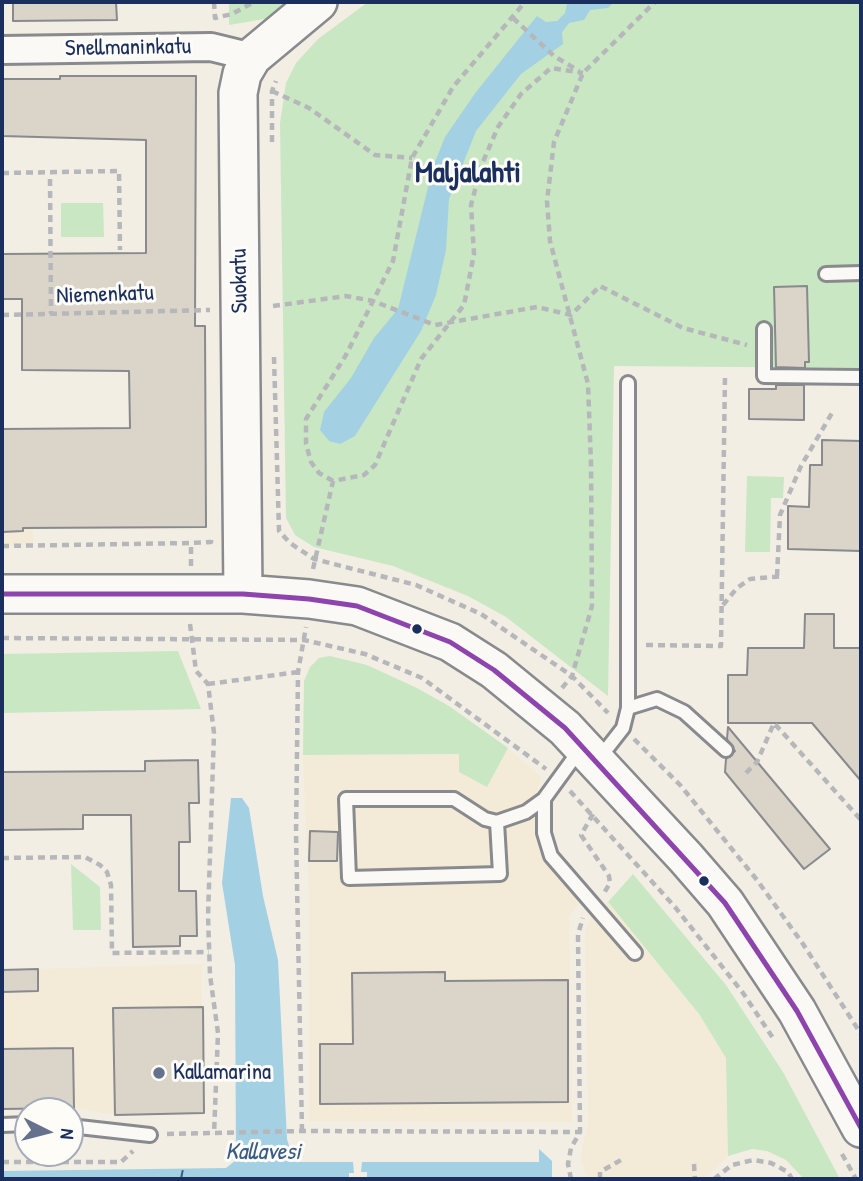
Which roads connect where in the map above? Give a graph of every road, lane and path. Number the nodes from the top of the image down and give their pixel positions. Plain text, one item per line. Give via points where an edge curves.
1 (214, 2) edge
2 (254, 2) edge
3 (318, 2) edge
4 (525, 2) edge
5 (655, 2) edge
6 (513, 18) junction
7 (2, 50) edge
8 (252, 57) junction
9 (583, 73) junction
10 (272, 145) dead end
11 (412, 158) junction
12 (2, 173) edge
13 (50, 179) dead end
14 (120, 250) dead end
15 (861, 273) edge
16 (825, 274) dead end
17 (273, 293) dead end
18 (373, 301) junction
19 (273, 306) junction
20 (210, 310) dead end
21 (51, 314) junction
22 (571, 315) junction
23 (2, 316) edge
24 (273, 320) dead end
25 (450, 323) junction
26 (764, 329) dead end
27 (274, 346) dead end
28 (764, 347) junction
29 (725, 376) dead end
30 (861, 377) edge
31 (628, 383) dead end
32 (832, 414) dead end
33 (333, 481) junction
34 (279, 531) dead end
35 (211, 542) dead end
36 (2, 546) edge
37 (314, 559) dead end
38 (777, 576) junction
39 (784, 576) dead end
40 (2, 594) edge
41 (243, 594) junction
42 (722, 607) junction
43 (190, 639) dead end
44 (304, 640) dead end
45 (628, 645) junction
46 (298, 671) junction
47 (572, 676) dead end
48 (208, 684) junction
49 (628, 708) junction
50 (726, 750) dead end
51 (591, 753) junction
52 (746, 774) dead end
53 (544, 799) junction
54 (593, 814) dead end
55 (861, 820) edge
56 (497, 822) junction
57 (2, 858) edge
58 (594, 903) junction
59 (210, 952) junction
60 (635, 953) dead end
61 (84, 1128) edge
62 (861, 1128) edge
63 (302, 1131) junction
64 (580, 1132) junction
65 (224, 1133) dead end
66 (215, 1134) dead end
67 (150, 1135) dead end
68 (621, 1160) dead end
69 (694, 1164) dead end
70 (570, 1179) edge
71 (600, 1179) edge
72 (695, 1179) edge
73 (714, 1179) edge
74 (792, 1179) edge

1 - 2 path via 215,18 232,15
3 - 8 main road, Suokatu
4 - 6 path
5 - 9 path
6 - 9 path via 554,56
6 - 11 path via 453,87
7 - 8 street, Snellmaninkatu via 211,47
8 - 41 main road, Suokatu via 238,93
9 - 22 path via 554,142 547,201 550,241
9 - 25 path via 551,68 521,94 498,127 471,205 471,279 464,305
10 - 11 path via 272,92 309,108 375,155
11 - 18 path via 393,261
12 - 14 path via 119,171
13 - 21 path
15 - 16 lane
17 - 19 path
18 - 19 path via 346,296
18 - 25 path via 435,325
18 - 33 path via 306,419 311,462
19 - 24 path
20 - 21 path, Niemenkatu
21 - 23 path, Niemenkatu
22 - 25 path via 537,307
22 - 28 path via 600,286 683,328 729,343
22 - 47 path via 588,384 592,580 592,606
25 - 33 path via 421,359 375,465 364,475
26 - 28 lane
27 - 34 path
28 - 30 lane via 764,376
29 - 42 path
31 - 45 lane
32 - 38 path via 801,466 780,515
33 - 37 path
35 - 36 path
38 - 39 path
38 - 42 path via 750,579
40 - 41 main road
41 - 51 main road via 357,606 450,642 495,670
42 - 45 path via 721,646
43 - 48 path via 196,671
44 - 46 path
45 - 49 lane
46 - 48 path
46 - 63 path
48 - 59 path via 214,733
49 - 50 lane via 657,699 672,705
49 - 51 lane via 623,728
51 - 53 lane
51 - 62 main road via 725,903 797,1012
52 - 55 path via 757,762 774,723
53 - 56 lane via 526,812
53 - 58 lane via 544,833 551,856
54 - 58 path via 581,835 607,869 610,883
56 - 56 lane via 500,874 349,878 346,799 454,799
57 - 59 path via 85,857 100,865 111,885 112,953
58 - 60 lane
58 - 64 path via 578,934
59 - 66 path via 218,1033
61 - 67 lane
63 - 64 path
63 - 65 path
64 - 70 path via 571,1148
68 - 71 path via 600,1172
69 - 72 path
73 - 74 path via 732,1165 753,1160 771,1163

